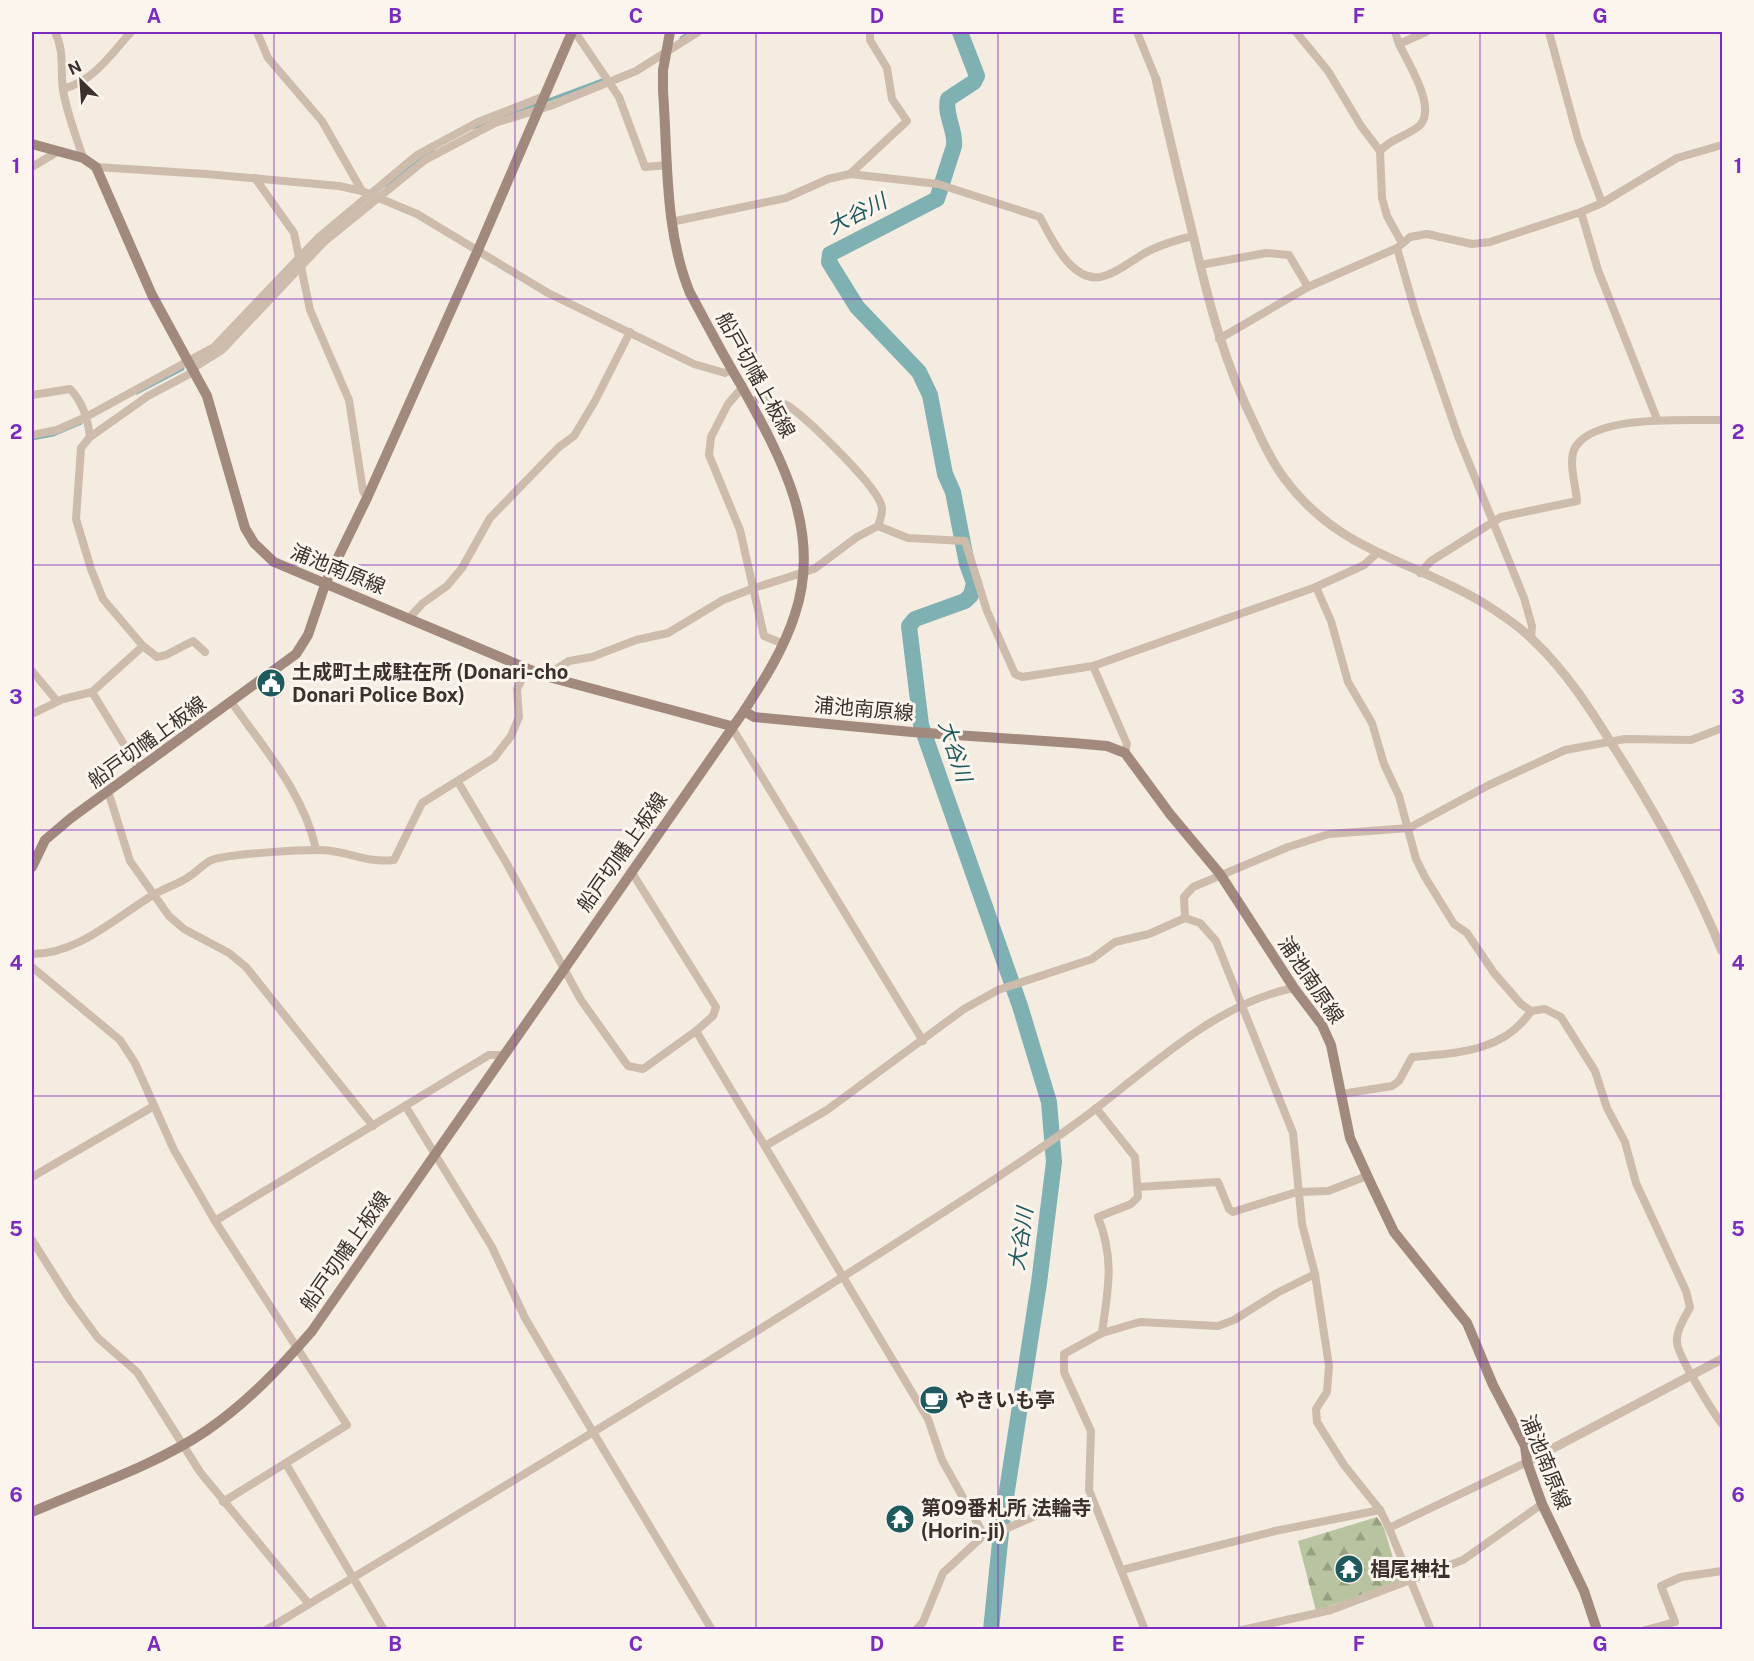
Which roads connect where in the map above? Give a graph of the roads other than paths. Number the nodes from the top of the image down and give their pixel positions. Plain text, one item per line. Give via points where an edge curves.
1 (55, 32) edge
2 (131, 32) edge
3 (257, 32) edge
4 (574, 32) edge
5 (670, 32) edge
6 (698, 32) edge
7 (870, 32) edge
8 (1137, 32) edge
9 (1296, 32) edge
10 (1395, 32) edge
11 (1426, 32) edge
12 (1549, 32) edge
13 (1399, 44) junction
14 (666, 52) junction
15 (609, 79) junction
16 (1156, 79) joint
17 (63, 89) junction
18 (544, 101) junction
19 (32, 144) edge
20 (1722, 145) edge
21 (1380, 151) junction
22 (57, 152) junction
23 (83, 158) junction
24 (668, 165) junction
25 (32, 167) edge
26 (96, 167) junction
27 (850, 174) junction
28 (255, 178) junction
29 (371, 195) junction
30 (1602, 203) junction
31 (1581, 212) junction
32 (671, 222) junction
33 (1193, 236) junction
34 (1400, 245) junction
35 (478, 250) junction
36 (300, 262) junction
37 (1200, 265) junction
38 (1308, 287) junction
39 (630, 332) junction
40 (1219, 339) junction
41 (192, 366) junction
42 (732, 369) junction
43 (742, 388) junction
44 (32, 395) edge
45 (750, 402) junction
46 (87, 419) junction
47 (1657, 419) junction
48 (1722, 420) edge
49 (32, 435) edge
50 (90, 437) junction
51 (367, 498) junction
52 (1494, 522) junction
53 (878, 526) junction
54 (1376, 554) junction
55 (1420, 573) junction
56 (803, 574) junction
57 (326, 582) junction
58 (1316, 587) junction
59 (754, 588) junction
60 (410, 617) junction
61 (1531, 638) junction
62 (784, 644) junction
63 (143, 646) junction
64 (205, 651) dead end
65 (1093, 666) junction
66 (527, 670) junction
67 (32, 671) edge
68 (544, 676) junction
69 (92, 692) junction
70 (57, 701) junction
71 (232, 703) junction
72 (744, 711) junction
73 (32, 714) edge
74 (731, 726) junction
75 (1722, 728) edge
76 (1610, 741) junction
77 (1125, 753) junction
78 (139, 769) junction
79 (458, 782) junction
80 (108, 791) junction
81 (1408, 828) junction
82 (316, 849) junction
83 (32, 867) edge
84 (631, 871) junction
85 (1220, 874) junction
86 (155, 894) junction
87 (1185, 918) junction
88 (1722, 951) edge
89 (32, 954) edge
90 (32, 967) edge
91 (563, 970) junction
92 (1294, 988) junction
93 (1242, 1003) junction
94 (1531, 1011) junction
95 (696, 1031) junction
96 (923, 1041) junction
97 (504, 1055) junction
98 (1341, 1094) junction
99 (154, 1106) junction
100 (406, 1107) junction
101 (1096, 1108) junction
102 (373, 1126) junction
103 (765, 1146) junction
104 (434, 1155) junction
105 (1367, 1176) junction
106 (32, 1177) edge
107 (1138, 1187) junction
108 (1297, 1192) junction
109 (215, 1221) junction
110 (32, 1240) edge
111 (1315, 1274) junction
112 (845, 1277) junction
113 (1102, 1333) junction
114 (297, 1348) junction
115 (1722, 1359) edge
116 (1692, 1375) junction
117 (1722, 1424) edge
118 (593, 1431) junction
119 (182, 1444) junction
120 (1527, 1462) junction
121 (286, 1464) junction
122 (223, 1502) junction
123 (1542, 1504) junction
124 (1094, 1506) junction
125 (1380, 1510) junction
126 (32, 1512) edge
127 (1389, 1528) junction
128 (984, 1535) junction
129 (1122, 1570) junction
130 (1722, 1571) edge
131 (353, 1577) junction
132 (1410, 1580) junction
133 (309, 1604) junction
134 (266, 1629) edge
135 (384, 1629) edge
136 (712, 1629) edge
137 (916, 1629) edge
138 (1145, 1629) edge
139 (1242, 1629) edge
140 (1431, 1629) edge
141 (1597, 1629) edge
142 (1645, 1629) edge

1 - 17 street via 61,44
2 - 17 street via 97,72 78,85
3 - 29 street via 268,58 322,121
4 - 15 street
4 - 18 main road, 船戸切幡上板線
5 - 14 main road, 船戸切幡上板線
6 - 14 street
7 - 27 street via 870,40 887,68 892,99 907,121
8 - 16 street
9 - 21 street via 1328,71
10 - 13 street
11 - 13 street
12 - 30 street via 1578,139
13 - 21 street via 1425,100 1427,115 1420,125
14 - 15 street via 636,71
14 - 24 main road, 船戸切幡上板線 via 663,91
15 - 18 street
15 - 24 street via 645,167
16 - 33 street
17 - 23 street
18 - 29 street via 440,150
18 - 29 street via 444,138 417,155
18 - 35 main road, 船戸切幡上板線
19 - 22 main road
20 - 30 street via 1677,158
21 - 34 street via 1384,207
22 - 23 main road
22 - 25 street
23 - 26 main road
24 - 32 main road, 船戸切幡上板線
26 - 28 street
26 - 41 main road, 浦池南原線 via 152,295
27 - 32 street via 828,179 786,198
27 - 33 street via 940,184 1040,217 1059,251 1075,268 1090,276 1104,276 1152,249
28 - 29 street via 339,186
28 - 36 street via 294,233
29 - 35 street via 417,214
29 - 36 street
30 - 31 street
31 - 34 street via 1490,242 1472,244 1427,234 1410,237
31 - 47 street via 1598,270
32 - 42 main road, 船戸切幡上板線 via 681,271 690,293
33 - 37 street
34 - 38 street
34 - 52 street via 1415,311 1458,436
35 - 39 street via 548,293
35 - 51 main road, 船戸切幡上板線
36 - 41 street
36 - 51 street via 310,310 349,400
37 - 38 street via 1266,253 1288,255
37 - 40 street
38 - 40 street
39 - 42 street via 694,364 725,373
39 - 60 street via 574,436 490,518 462,568
40 - 54 street via 1234,382 1282,476 1324,520
41 - 46 street
41 - 50 street
41 - 57 main road, 浦池南原線 via 207,396 245,528 254,543 274,562
42 - 43 main road, 船戸切幡上板線
43 - 45 main road, 船戸切幡上板線
43 - 59 street via 728,404 711,436 709,454 740,530
44 - 46 street via 70,389
45 - 53 street via 775,400 789,406 840,452 875,493 882,508
45 - 56 main road, 船戸切幡上板線 via 793,489 800,513
46 - 49 street
46 - 50 street
47 - 48 street
47 - 52 street via 1611,427 1587,437 1576,447 1573,459 1577,501 1501,517
50 - 63 street via 81,448 76,519 104,599
51 - 57 main road, 船戸切幡上板線
52 - 55 street via 1431,561
52 - 61 street via 1524,598 1532,626
53 - 56 street
53 - 65 street via 908,538 965,540 987,611 1016,674 1022,677
54 - 55 street
54 - 58 street via 1364,565
55 - 61 street via 1485,604
56 - 59 street
56 - 62 main road, 船戸切幡上板線 via 796,612
57 - 60 main road, 浦池南原線
57 - 71 main road, 船戸切幡上板線 via 308,635 296,654
58 - 65 street
58 - 81 street via 1331,621 1348,682 1372,723
59 - 62 street via 764,636
59 - 68 street via 723,600 668,633 569,662
60 - 66 main road, 浦池南原線
61 - 76 street via 1554,662
62 - 72 main road, 船戸切幡上板線
63 - 64 street via 157,657 193,641
63 - 69 street
65 - 77 street via 1127,744
66 - 68 main road, 浦池南原線
66 - 79 street via 517,689 519,717 511,736 494,758
67 - 70 street
68 - 74 main road, 浦池南原線
69 - 70 street
69 - 78 street
70 - 73 street
71 - 78 main road, 船戸切幡上板線
71 - 82 street via 278,766 310,822
72 - 74 main road, 船戸切幡上板線
72 - 77 main road, 浦池南原線 via 754,717 1107,746
74 - 84 main road, 船戸切幡上板線
74 - 96 street
75 - 76 street via 1691,740
76 - 81 street via 1565,750
76 - 88 street via 1666,835
77 - 85 main road, 浦池南原線
78 - 80 main road, 船戸切幡上板線
79 - 82 street via 422,803 394,860 374,862
79 - 91 street
80 - 83 main road, 船戸切幡上板線 via 45,840
80 - 86 street via 130,861
81 - 85 street via 1329,834
81 - 94 street via 1416,859 1443,909 1467,933 1494,974
82 - 86 street via 212,860 190,877
84 - 91 main road, 船戸切幡上板線
84 - 95 street via 716,1007 713,1016
85 - 87 street via 1193,887 1184,897
85 - 92 main road, 浦池南原線
86 - 89 street via 64,950
86 - 102 street via 169,916 184,929 229,953 246,967
87 - 93 street via 1200,923 1216,941
87 - 96 street via 1149,934 1115,942 1092,959 1008,986 964,1008
90 - 99 street via 120,1040
91 - 95 street via 628,1066 643,1069
91 - 97 main road, 船戸切幡上板線
92 - 93 street
92 - 98 main road, 浦池南原線 via 1322,1025 1331,1045
93 - 101 street via 1150,1063
93 - 108 street via 1293,1133
94 - 98 street via 1505,1038 1489,1047 1412,1057 1400,1081 1392,1086
94 - 116 street via 1545,1009 1561,1017 1595,1071 1607,1108 1625,1142 1636,1183 1686,1291 1690,1308 1677,1333 1676,1345
95 - 103 street
96 - 103 street via 827,1110
97 - 100 street via 489,1055
97 - 104 main road, 船戸切幡上板線
98 - 105 main road, 浦池南原線 via 1350,1138
99 - 106 street
99 - 109 street
100 - 102 street
100 - 104 street
101 - 107 street via 1135,1157
101 - 112 street
102 - 109 street
103 - 112 street
104 - 114 main road, 船戸切幡上板線
104 - 118 street via 492,1247 525,1318
105 - 108 street via 1328,1191
105 - 120 main road, 浦池南原線 via 1394,1232 1467,1323 1525,1446
107 - 108 street via 1218,1182 1228,1209 1233,1212
107 - 113 street via 1138,1197 1131,1204 1098,1217 1108,1242 1111,1272
108 - 111 street
109 - 114 street
110 - 119 street via 98,1338 138,1372
111 - 113 street via 1218,1326 1140,1322
111 - 125 street via 1329,1366 1327,1392 1316,1409 1317,1422 1344,1465
112 - 118 street
112 - 128 street via 928,1419 938,1452
113 - 124 street via 1064,1354 1064,1372 1091,1431 1089,1490
114 - 119 main road, 船戸切幡上板線 via 275,1374 234,1410
114 - 121 street via 347,1425
115 - 116 street
116 - 117 street
116 - 120 street
118 - 131 street
118 - 136 street
119 - 122 street
119 - 126 main road, 船戸切幡上板線
120 - 123 main road, 浦池南原線
120 - 127 street
121 - 122 street
121 - 131 street
122 - 133 street
123 - 132 street via 1463,1560
123 - 141 main road, 浦池南原線 via 1584,1591
124 - 128 street via 1064,1504
124 - 129 street
125 - 127 street
125 - 129 street
127 - 132 street
128 - 137 street via 943,1574 923,1622
129 - 138 street
130 - 142 street via 1681,1577 1661,1586 1675,1622
131 - 133 street
131 - 135 street
132 - 139 street via 1331,1610
132 - 140 street
133 - 134 street

